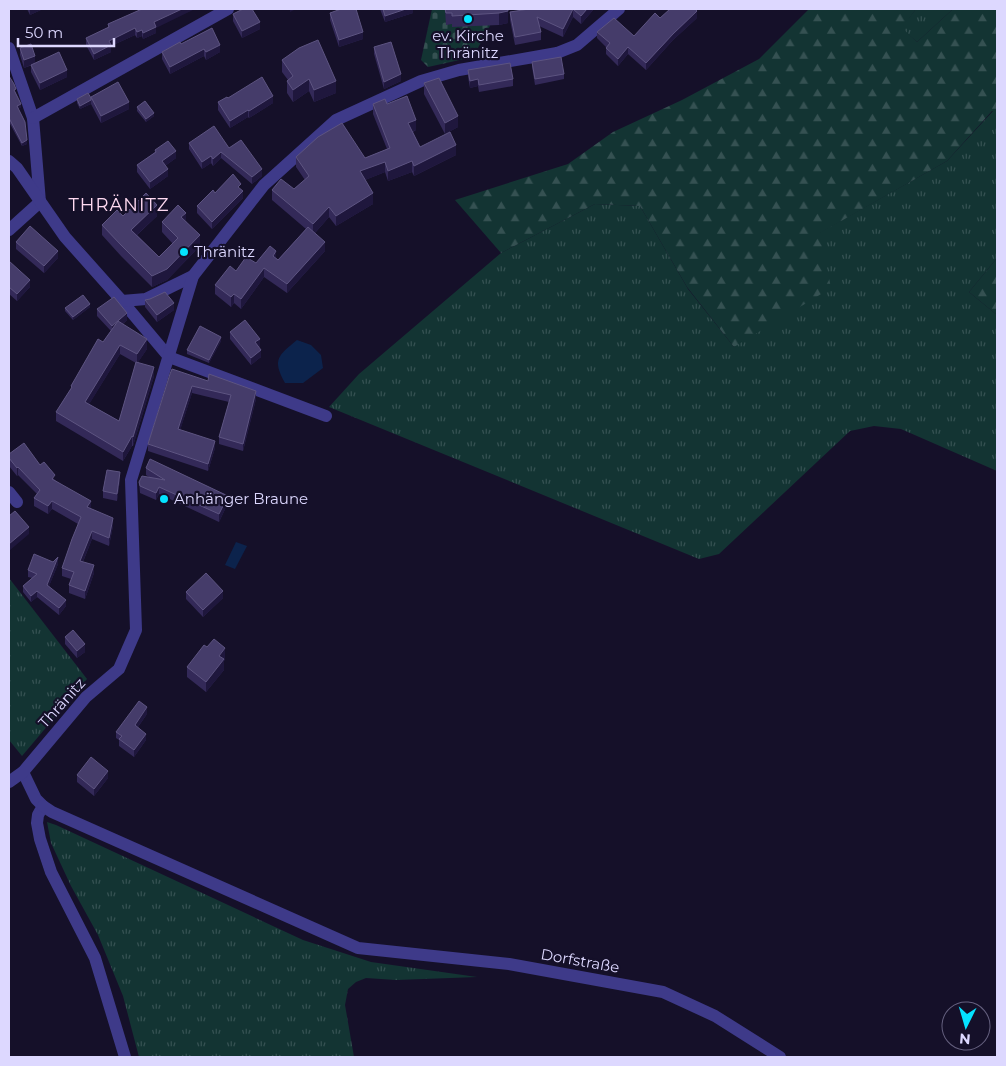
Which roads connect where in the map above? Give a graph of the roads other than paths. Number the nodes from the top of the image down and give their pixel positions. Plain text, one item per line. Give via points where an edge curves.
1 (228, 9) edge
2 (619, 9) edge
3 (609, 13) edge
4 (9, 48) edge
5 (33, 118) junction
6 (9, 161) edge
7 (40, 202) junction
8 (9, 230) edge
9 (194, 276) junction
10 (122, 301) junction
11 (169, 357) junction
12 (326, 416) dead end
13 (23, 772) junction
14 (9, 782) edge
15 (43, 806) junction
16 (125, 1057) edge
17 (780, 1057) edge

1 - 5 street
2 - 3 street, Thränitz
3 - 9 street, Thränitz via 577,45 557,53 459,70 421,81 336,120 264,185
4 - 5 street
5 - 7 street
6 - 7 street
7 - 8 street
7 - 10 street via 65,237
9 - 10 street, Thränitz via 146,299
9 - 11 street, Thränitz
10 - 11 street
11 - 12 street
11 - 13 street, Thränitz via 131,480 136,630 119,669 86,697
13 - 14 street, Thränitz
13 - 15 street
15 - 16 street via 37,823 40,839 51,872 95,958
15 - 17 street, Dorfstraße via 358,948 509,964 663,992 714,1016

